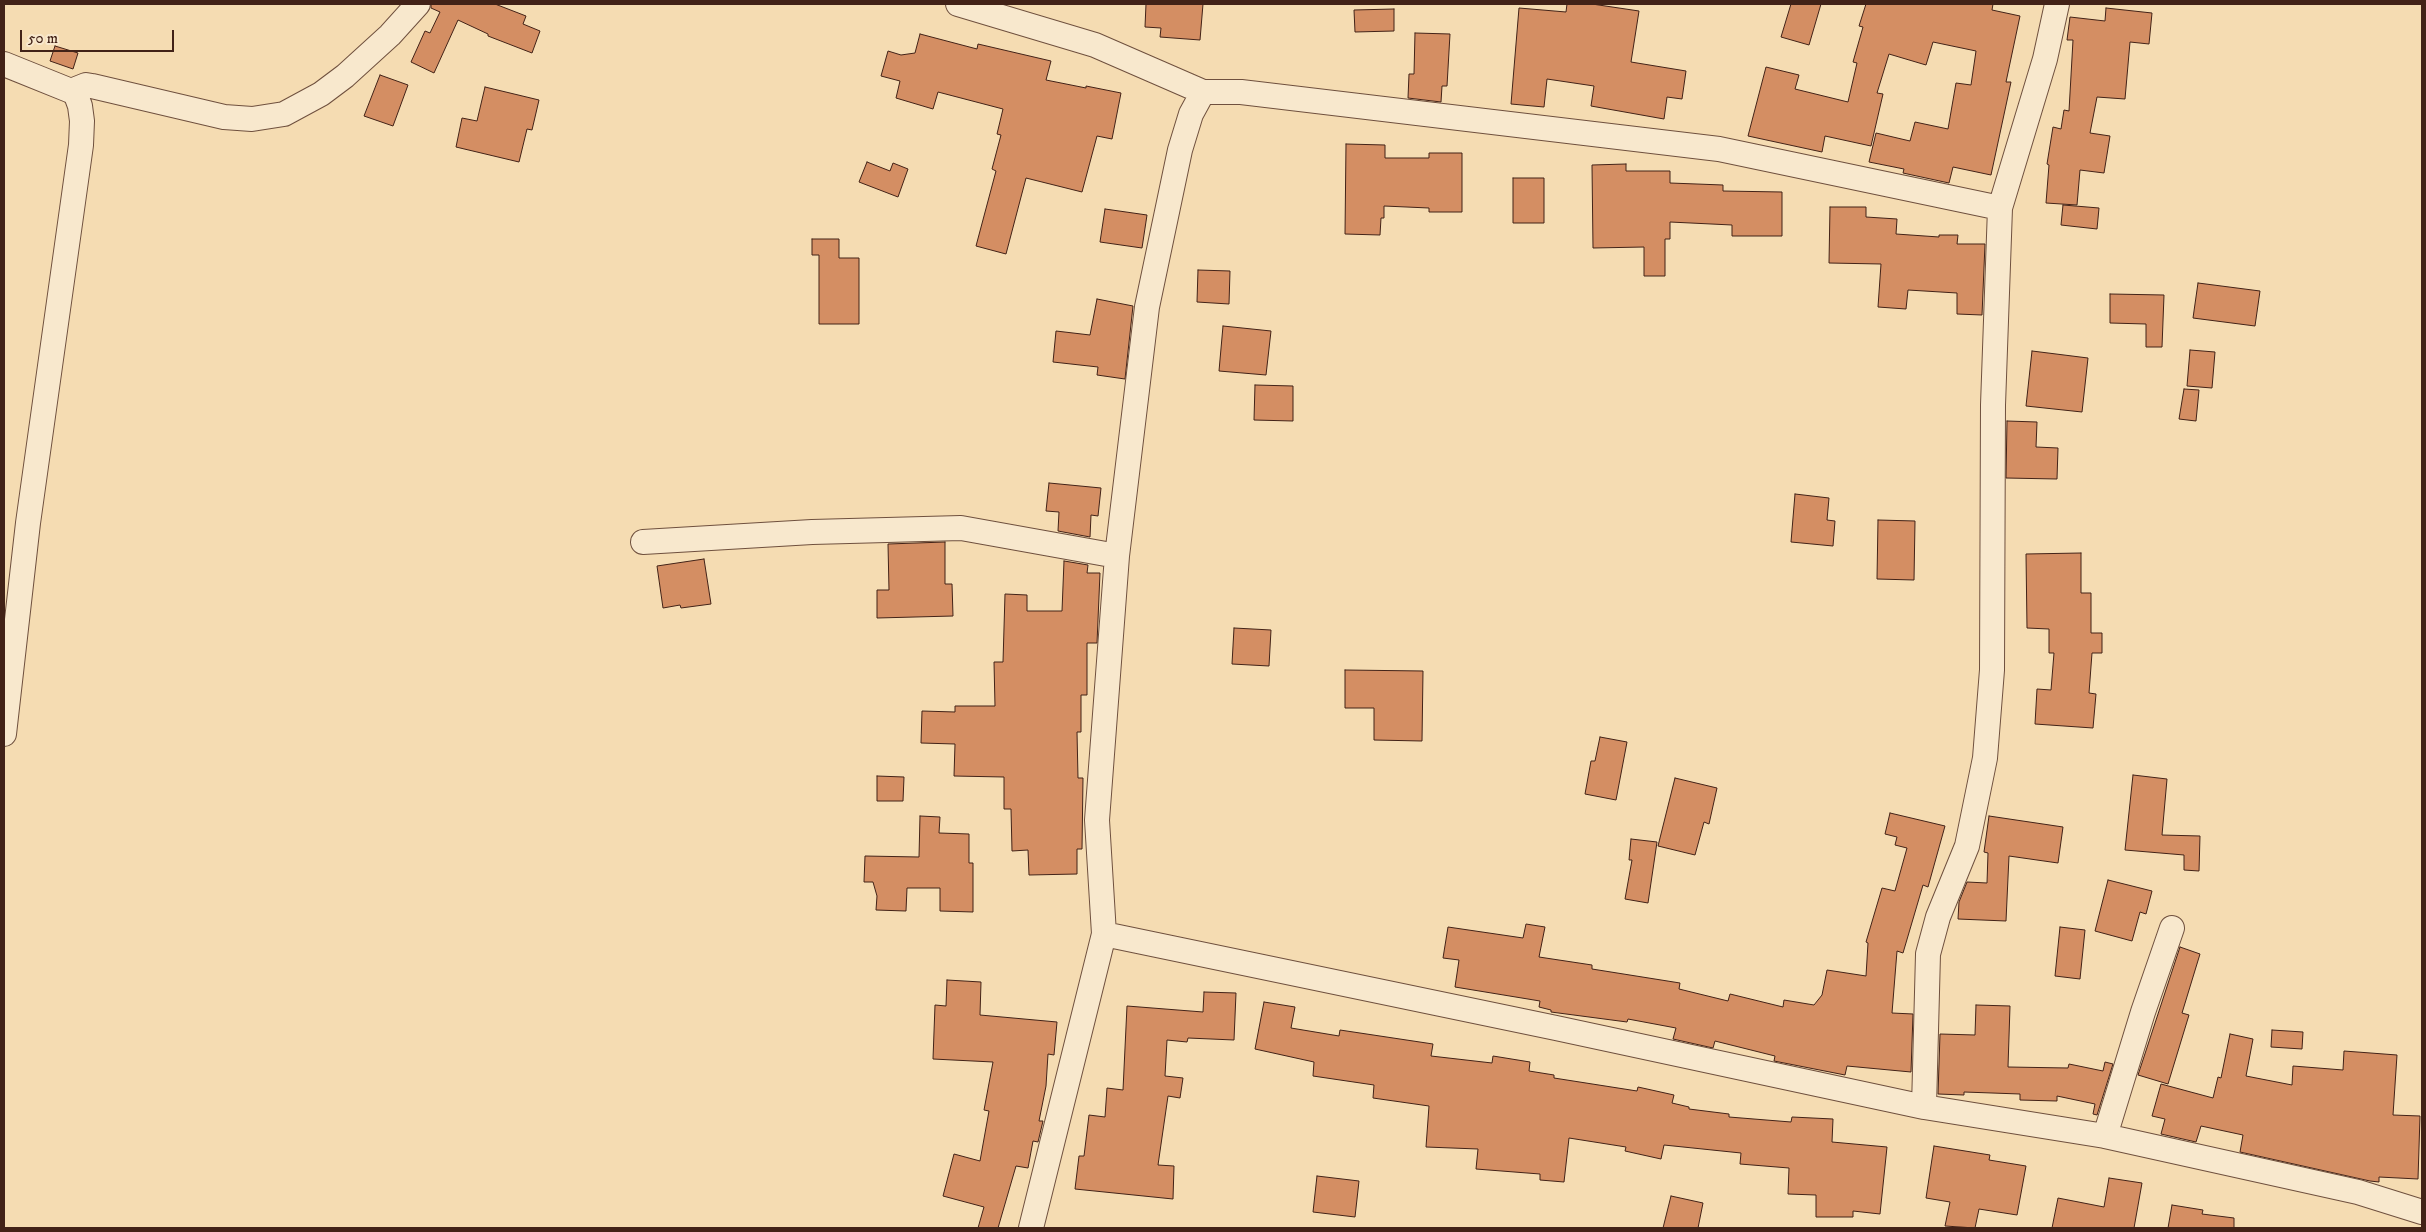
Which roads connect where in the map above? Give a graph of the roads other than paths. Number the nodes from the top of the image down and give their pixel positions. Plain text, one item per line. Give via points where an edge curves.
1 (418, 4) edge
2 (958, 4) edge
3 (2057, 4) edge
4 (4, 64) edge
5 (71, 91) junction
6 (1203, 92) junction
7 (2000, 208) junction
8 (643, 542) dead end
9 (1117, 556) junction
10 (4, 734) edge
11 (2172, 928) dead end
12 (1104, 934) junction
13 (1924, 1107) junction
14 (2105, 1136) junction
15 (2422, 1212) edge
16 (1032, 1228) edge

1 - 5 street via 345,76 321,94 284,114 252,119 224,117 92,86
2 - 6 street via 1095,45
3 - 7 street via 2045,59
4 - 5 street
5 - 10 street via 80,106 81,145 28,524
6 - 7 street via 1241,92 1719,149
6 - 9 street via 1191,114 1180,150 1147,307
7 - 13 street via 1993,405 1992,670 1985,758 1968,846 1938,917 1928,954
8 - 9 street via 812,532 961,528
9 - 12 street via 1097,820
11 - 14 street
12 - 13 street
12 - 16 street
13 - 14 street
14 - 15 street via 2358,1192

